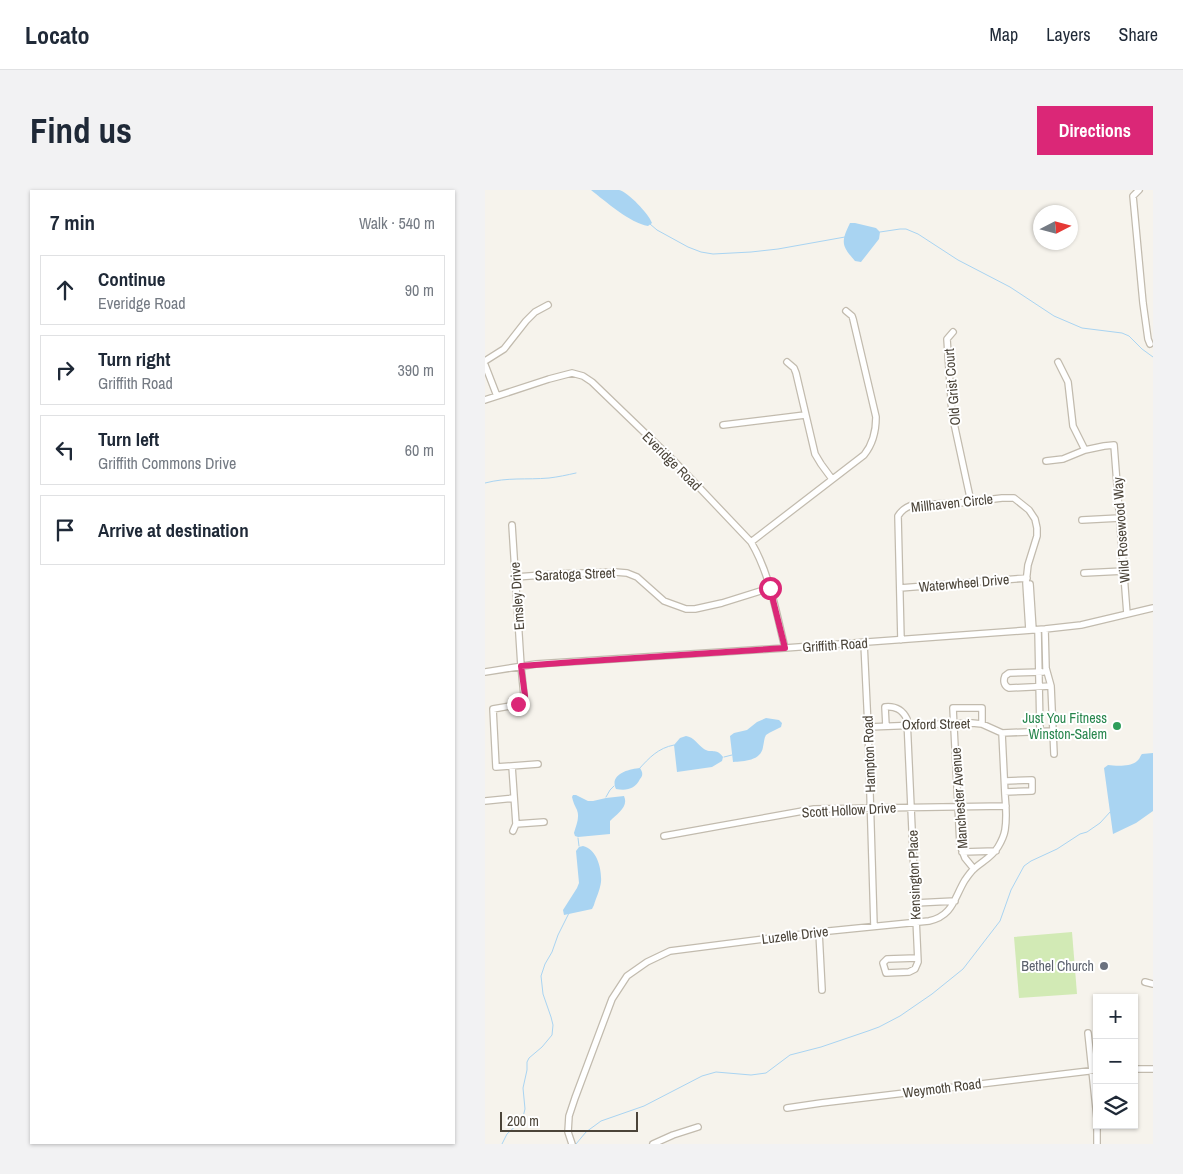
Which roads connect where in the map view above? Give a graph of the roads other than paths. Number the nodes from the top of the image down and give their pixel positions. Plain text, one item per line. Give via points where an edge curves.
1 (1139, 190) edge
2 (548, 305) dead end
3 (846, 311) dead end
4 (953, 332) dead end
5 (1151, 344) dead end
6 (485, 361) edge
7 (787, 362) dead end
8 (1058, 362) dead end
9 (485, 365) edge
10 (497, 396) junction
11 (485, 400) edge
12 (805, 415) junction
13 (723, 425) dead end
14 (1085, 450) junction
15 (1046, 460) dead end
16 (832, 479) junction
17 (971, 502) junction
18 (1120, 518) junction
19 (1082, 520) dead end
20 (512, 525) dead end
21 (751, 542) junction
22 (1124, 571) junction
23 (1084, 573) dead end
24 (516, 577) junction
25 (1027, 578) junction
26 (770, 588) junction
27 (900, 588) junction
28 (1153, 608) edge
29 (1127, 614) junction
30 (1045, 629) junction
31 (1033, 630) junction
32 (901, 640) junction
33 (864, 643) junction
34 (785, 648) junction
35 (521, 666) junction
36 (485, 672) edge
37 (1039, 672) junction
38 (1047, 672) junction
39 (1051, 686) junction
40 (1039, 687) junction
41 (953, 723) junction
42 (982, 724) junction
43 (907, 725) junction
44 (886, 726) junction
45 (868, 727) junction
46 (1040, 731) junction
47 (1053, 731) junction
48 (1002, 733) junction
49 (1054, 754) dead end
50 (538, 764) dead end
51 (512, 766) junction
52 (1005, 781) junction
53 (1005, 792) junction
54 (515, 798) junction
55 (485, 800) edge
56 (1006, 806) junction
57 (957, 807) junction
58 (870, 808) junction
59 (911, 808) junction
60 (544, 822) dead end
61 (516, 824) junction
62 (513, 831) dead end
63 (664, 836) dead end
64 (996, 851) junction
65 (962, 852) junction
66 (974, 869) junction
67 (955, 901) junction
68 (915, 903) junction
69 (915, 922) junction
70 (874, 926) junction
71 (819, 932) junction
72 (917, 958) junction
73 (1145, 982) dead end
74 (1153, 984) edge
75 (821, 990) dead end
76 (1088, 1032) dead end
77 (1093, 1059) edge
78 (1138, 1069) edge
79 (1153, 1069) edge
80 (1093, 1070) edge
81 (787, 1108) dead end
82 (698, 1127) dead end
83 (1097, 1129) edge
84 (571, 1144) edge
85 (653, 1144) edge
86 (1097, 1144) edge

1 - 5 street via 1133,196 1143,303
2 - 6 street via 526,321 504,349
3 - 16 street via 853,319 876,426 867,450
4 - 17 street, Old Grist Court via 947,338 951,414
7 - 12 street via 796,373
8 - 14 street via 1068,382 1073,426
9 - 10 street
10 - 11 street, Everidge Road
10 - 21 street, Everidge Road via 573,373 583,376 675,462
12 - 13 street
12 - 16 street via 816,458
14 - 15 street
14 - 18 street, Wild Rosewood Way via 1114,445
16 - 21 street
17 - 25 street, Millhaven Circle via 1013,498 1029,510 1035,519 1037,536 1027,566
17 - 27 street, Millhaven Circle via 912,505 901,511 898,516
18 - 19 street
18 - 22 street, Wild Rosewood Way
20 - 24 street, Emsley Drive
21 - 26 street, Everidge Road via 759,554
22 - 23 street
22 - 29 street, Wild Rosewood Way
24 - 26 street, Saratoga Street via 627,573 637,577 664,601 695,610
24 - 35 street, Emsley Drive
25 - 27 street, Waterwheel Drive
25 - 31 street, Millhaven Circle
26 - 34 street, Everidge Road
27 - 32 street, Millhaven Circle
28 - 29 street, Griffith Road
29 - 30 street, Griffith Road via 1081,625
30 - 31 street, Griffith Road
30 - 38 street
31 - 32 street, Griffith Road
31 - 37 street, Millhaven Circle
32 - 33 street, Griffith Road
33 - 34 street, Griffith Road
33 - 45 street, Hampton Road
34 - 35 street, Griffith Road
35 - 36 street, Griffith Road
35 - 51 street, Emsley Drive via 523,701 493,709 497,767
37 - 38 street
37 - 40 street, Millhaven Circle
37 - 40 street via 1007,674 1004,678 1009,688
38 - 39 street
39 - 40 street
39 - 47 street
40 - 46 street, Millhaven Circle
41 - 42 street, Oxford Street
41 - 42 street via 953,708 982,708
41 - 43 street, Oxford Street
41 - 57 street, Manchester Avenue
42 - 48 street, Oxford Street
43 - 44 street, Oxford Street
43 - 44 street via 905,715 895,706 885,707
43 - 59 street, Kensington Place
44 - 45 street, Oxford Street
45 - 58 street, Hampton Road
46 - 47 street
46 - 48 street
47 - 49 street
48 - 52 street, Luzelle Drive
50 - 51 street
51 - 54 street
52 - 53 street, Luzelle Drive
52 - 53 street via 1032,780 1033,791
53 - 56 street, Luzelle Drive
54 - 55 street
54 - 61 street
56 - 57 street, Scott Hollow Drive
56 - 64 street, Luzelle Drive via 1006,828
57 - 59 street, Scott Hollow Drive
57 - 65 street, Manchester Avenue
58 - 59 street, Scott Hollow Drive
58 - 63 street, Scott Hollow Drive via 814,809
58 - 70 street, Hampton Road
59 - 68 street, Kensington Place
60 - 61 street
61 - 62 street
64 - 65 street
64 - 66 street, Luzelle Drive
65 - 66 street, Manchester Avenue
66 - 67 street, Luzelle Drive
67 - 68 street
67 - 69 street, Luzelle Drive via 940,918
68 - 69 street, Kensington Place
69 - 70 street, Luzelle Drive
69 - 72 street, Kensington Place
70 - 71 street, Luzelle Drive
71 - 75 street
71 - 84 street, Luzelle Drive via 670,952 627,976 612,999 569,1116
72 - 72 street via 887,959 883,963 886,973 912,971 917,966
73 - 74 street
76 - 77 street
78 - 79 street
80 - 81 street, Weymoth Road
82 - 85 street
83 - 86 street

